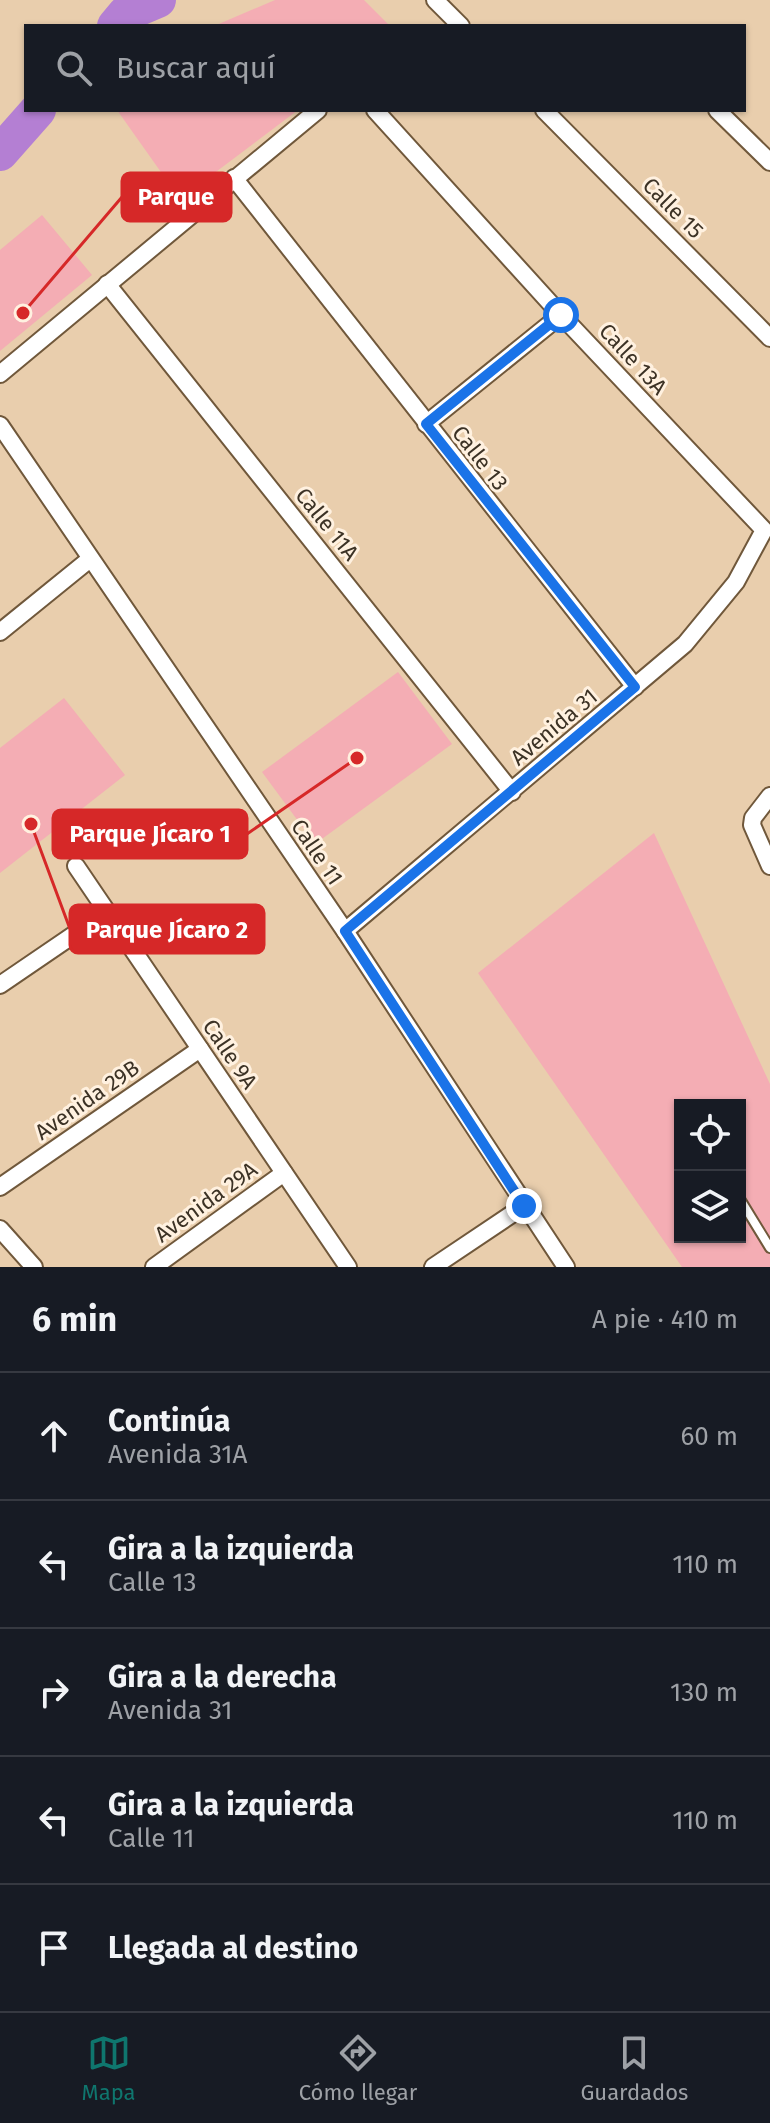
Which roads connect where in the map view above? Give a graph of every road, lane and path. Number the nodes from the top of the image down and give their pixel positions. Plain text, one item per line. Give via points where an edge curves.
1 (435, 0) edge
2 (459, 24) edge
3 (316, 112) edge
4 (377, 112) edge
5 (546, 112) edge
6 (719, 112) edge
7 (770, 162) edge
8 (234, 178) junction
9 (107, 284) junction
10 (561, 315) junction
11 (770, 338) edge
12 (0, 374) edge
13 (426, 424) junction
14 (0, 425) edge
15 (764, 530) joint
16 (90, 559) junction
17 (0, 632) edge
18 (635, 687) junction
19 (512, 792) junction
20 (770, 796) edge
21 (76, 866) dead end
22 (770, 866) edge
23 (107, 912) junction
24 (345, 931) junction
25 (2, 979) edge
26 (200, 1049) junction
27 (284, 1173) junction
28 (0, 1187) edge
29 (524, 1206) junction
30 (746, 1209) edge
31 (0, 1229) edge
32 (770, 1248) edge
33 (34, 1267) edge
34 (154, 1267) edge
35 (348, 1267) edge
36 (433, 1267) edge
37 (566, 1267) edge

1 - 2 street
3 - 8 street
4 - 10 street, Calle 13A
5 - 11 street, Calle 15
6 - 7 street
8 - 9 street
8 - 13 street, Calle 13
9 - 12 street
9 - 19 street, Calle 11A
10 - 13 street
10 - 15 street, Calle 13A
13 - 18 street, Calle 13
14 - 16 street, Calle 11
15 - 18 street, Avenida 31 via 736,582 694,634
16 - 17 street
16 - 24 street, Calle 11
18 - 19 street, Avenida 31
19 - 24 street, Avenida 31
20 - 22 street via 753,818 753,831
21 - 23 street, Calle 9A
23 - 25 street
23 - 26 street, Calle 9A
24 - 29 street, Calle 11
26 - 27 street, Calle 9A
26 - 28 street, Avenida 29B
27 - 34 street, Avenida 29A
27 - 35 street, Calle 9A
29 - 36 street
29 - 37 street, Calle 11
30 - 32 lane
31 - 33 street

